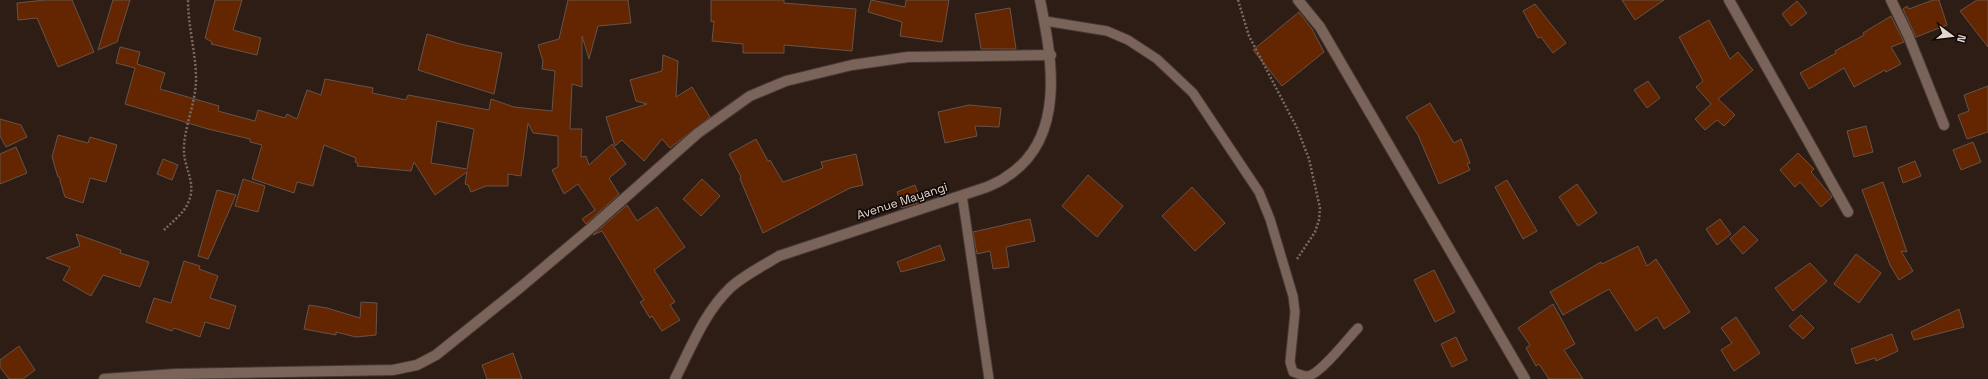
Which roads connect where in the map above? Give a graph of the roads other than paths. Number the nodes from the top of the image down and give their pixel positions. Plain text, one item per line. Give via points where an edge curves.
1 (1040, 0) edge
2 (1298, 0) edge
3 (1729, 0) edge
4 (1891, 0) edge
5 (1045, 21) junction
6 (1051, 55) junction
7 (1944, 125) dead end
8 (962, 195) junction
9 (1848, 212) dead end
10 (1358, 328) dead end
11 (104, 379) edge
12 (675, 379) edge
13 (989, 379) edge
14 (1525, 379) edge

1 - 5 street, Avenue Mayangi
2 - 14 street via 1320,27
3 - 9 street
4 - 7 street via 1908,34
5 - 6 street, Avenue Mayangi
5 - 10 lane via 1107,32 1128,40 1157,59 1193,93 1259,192 1270,219 1296,312 1290,362 1293,372 1310,376 1319,370
6 - 8 street, Avenue Mayangi via 1051,100 1043,134 1027,159 1007,177
6 - 11 street via 908,57 852,65 786,81 750,96 698,133 510,296 436,355 417,365 393,370 184,374
8 - 12 street, Avenue Mayangi via 779,256 752,272 730,288 706,316
8 - 13 lane

